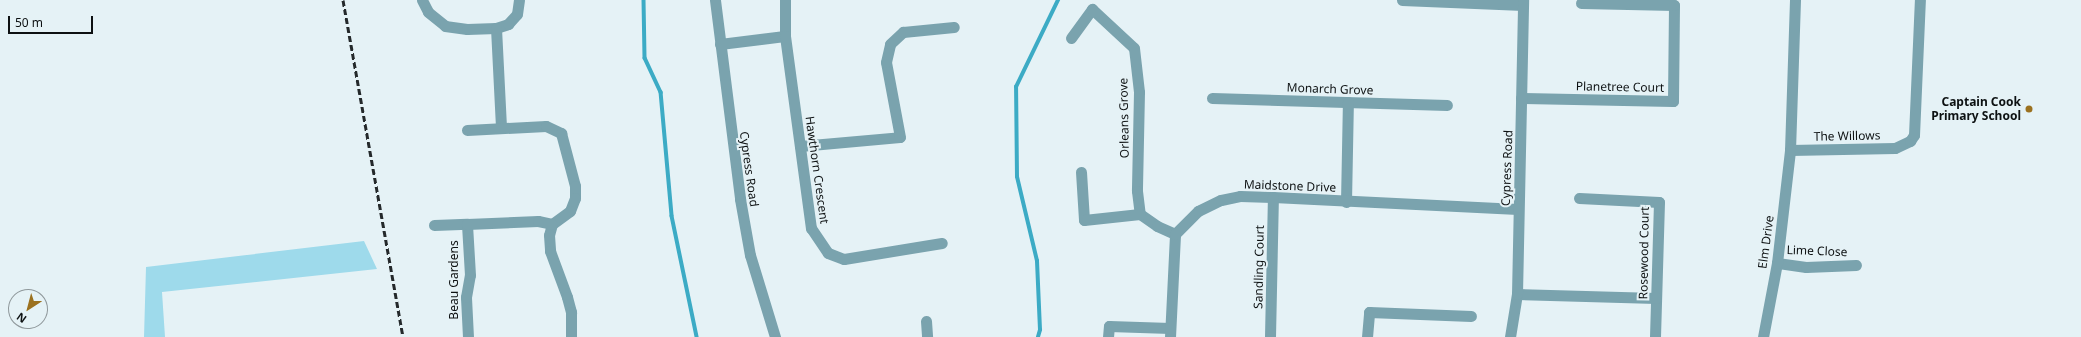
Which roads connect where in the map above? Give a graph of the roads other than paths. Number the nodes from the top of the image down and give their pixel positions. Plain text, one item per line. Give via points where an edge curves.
1 (422, 0) edge
2 (519, 0) edge
3 (715, 0) edge
4 (785, 0) edge
5 (1402, 0) edge
6 (1795, 0) edge
7 (1920, 0) edge
8 (1523, 3) edge
9 (1581, 3) dead end
10 (954, 27) dead end
11 (496, 28) junction
12 (785, 36) junction
13 (1072, 38) dead end
14 (720, 44) junction
15 (1212, 98) dead end
16 (1521, 98) junction
17 (1348, 102) junction
18 (1447, 105) dead end
19 (501, 128) junction
20 (468, 130) dead end
21 (800, 146) junction
22 (1790, 150) junction
23 (1081, 172) dead end
24 (1273, 197) junction
25 (1579, 198) dead end
26 (1346, 202) junction
27 (1518, 209) junction
28 (1140, 214) junction
29 (467, 224) junction
30 (552, 224) junction
31 (434, 225) dead end
32 (1175, 234) junction
33 (942, 243) dead end
34 (1777, 263) junction
35 (1856, 265) dead end
36 (1517, 294) junction
37 (1656, 298) junction
38 (1471, 316) dead end
39 (926, 321) dead end
40 (1170, 332) edge
41 (468, 337) edge
42 (571, 337) edge
43 (775, 337) edge
44 (927, 337) edge
45 (1108, 337) edge
46 (1270, 337) edge
47 (1367, 337) edge
48 (1510, 337) edge
49 (1655, 337) edge
50 (1763, 337) edge

1 - 11 street via 428,12 445,26 467,29
2 - 11 street via 519,8 513,20 503,27
3 - 14 street, Cypress Road
4 - 12 street, Hawthorn Crescent
5 - 8 street
6 - 22 street
7 - 22 street, The Willows via 1914,135 1910,141 1895,148
8 - 16 street, Cypress Road
9 - 16 street, Planetree Court via 1674,5 1673,101
10 - 21 street via 903,32 890,44 886,62 900,136
11 - 19 street
12 - 14 street
12 - 21 street, Hawthorn Crescent
13 - 28 street, Orleans Grove via 1092,9 1134,48 1139,92 1137,191
14 - 43 street, Cypress Road via 740,199 750,254
15 - 17 street, Monarch Grove
16 - 27 street, Cypress Road
17 - 18 street, Monarch Grove
17 - 26 street
19 - 20 street
19 - 30 street via 546,126 563,137 575,186 574,202 570,211
21 - 33 street, Hawthorn Crescent via 810,228 828,253 844,259
22 - 34 street, Elm Drive
23 - 28 street via 1084,220
24 - 26 street, Maidstone Drive
24 - 32 street, Maidstone Drive via 1240,196 1221,200 1198,211
24 - 46 street, Sandling Court
25 - 37 street, Rosewood Court via 1659,202
26 - 27 street, Maidstone Drive
27 - 36 street, Cypress Road
28 - 32 street
29 - 30 street, Beau Gardens via 538,221
29 - 31 street, Beau Gardens
29 - 41 street, Beau Gardens via 470,275 466,297
30 - 42 street via 549,235 550,251 571,312
32 - 40 street
34 - 35 street, Lime Close via 1806,266
34 - 50 street, Elm Drive
36 - 37 street
36 - 48 street, Cypress Road
37 - 49 street, Rosewood Court
38 - 47 street via 1369,312
39 - 44 street
40 - 45 street via 1109,326

